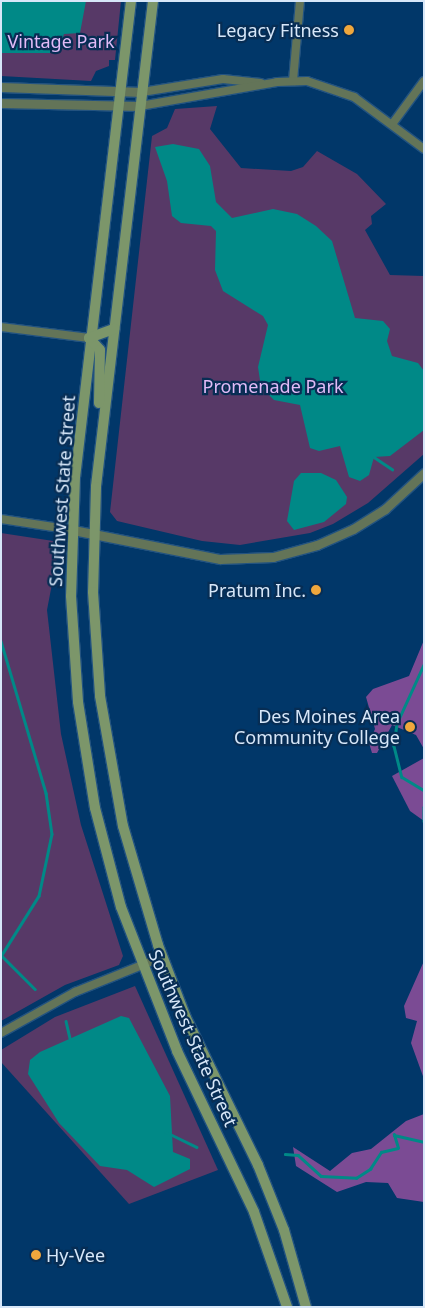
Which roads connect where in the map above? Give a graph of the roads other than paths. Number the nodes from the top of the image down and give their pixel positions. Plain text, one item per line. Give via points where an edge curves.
1 (131, 1) edge
2 (153, 1) edge
3 (300, 1) edge
4 (293, 81) junction
5 (424, 81) edge
6 (266, 84) junction
7 (1, 87) edge
8 (120, 92) junction
9 (142, 92) junction
10 (1, 103) edge
11 (118, 106) junction
12 (140, 106) junction
13 (393, 123) junction
14 (424, 149) edge
15 (1, 327) edge
16 (114, 329) junction
17 (90, 338) junction
18 (100, 442) junction
19 (424, 473) edge
20 (1, 518) edge
21 (73, 530) junction
22 (93, 533) junction
23 (162, 957) junction
24 (142, 966) junction
25 (1, 1033) edge
26 (287, 1307) edge
27 (306, 1307) edge

1 - 8 main road, Southwest State Street
2 - 9 main road, Southwest State Street
3 - 4 street
4 - 6 street
4 - 13 street via 339,89
5 - 13 street
6 - 9 street via 223,79
6 - 12 street
7 - 8 street
8 - 9 street
8 - 11 main road, Southwest State Street
9 - 12 main road, Southwest State Street
10 - 11 street
11 - 12 street
11 - 17 main road, Southwest State Street
12 - 16 main road, Southwest State Street
13 - 14 street
15 - 17 street
16 - 17 main road
16 - 18 main road, Southwest State Street
17 - 18 main road via 100,354
17 - 21 main road, Southwest State Street
18 - 22 main road, Southwest State Street
19 - 22 street via 361,525 317,545 280,556 220,559
20 - 21 street
21 - 22 street
21 - 24 main road, Southwest State Street via 73,648 85,752 108,862
22 - 23 main road, Southwest State Street via 95,636 110,764 135,872
23 - 24 street
23 - 27 main road, Southwest State Street via 186,1018 258,1165
24 - 25 street via 67,996
24 - 26 main road, Southwest State Street via 254,1212

